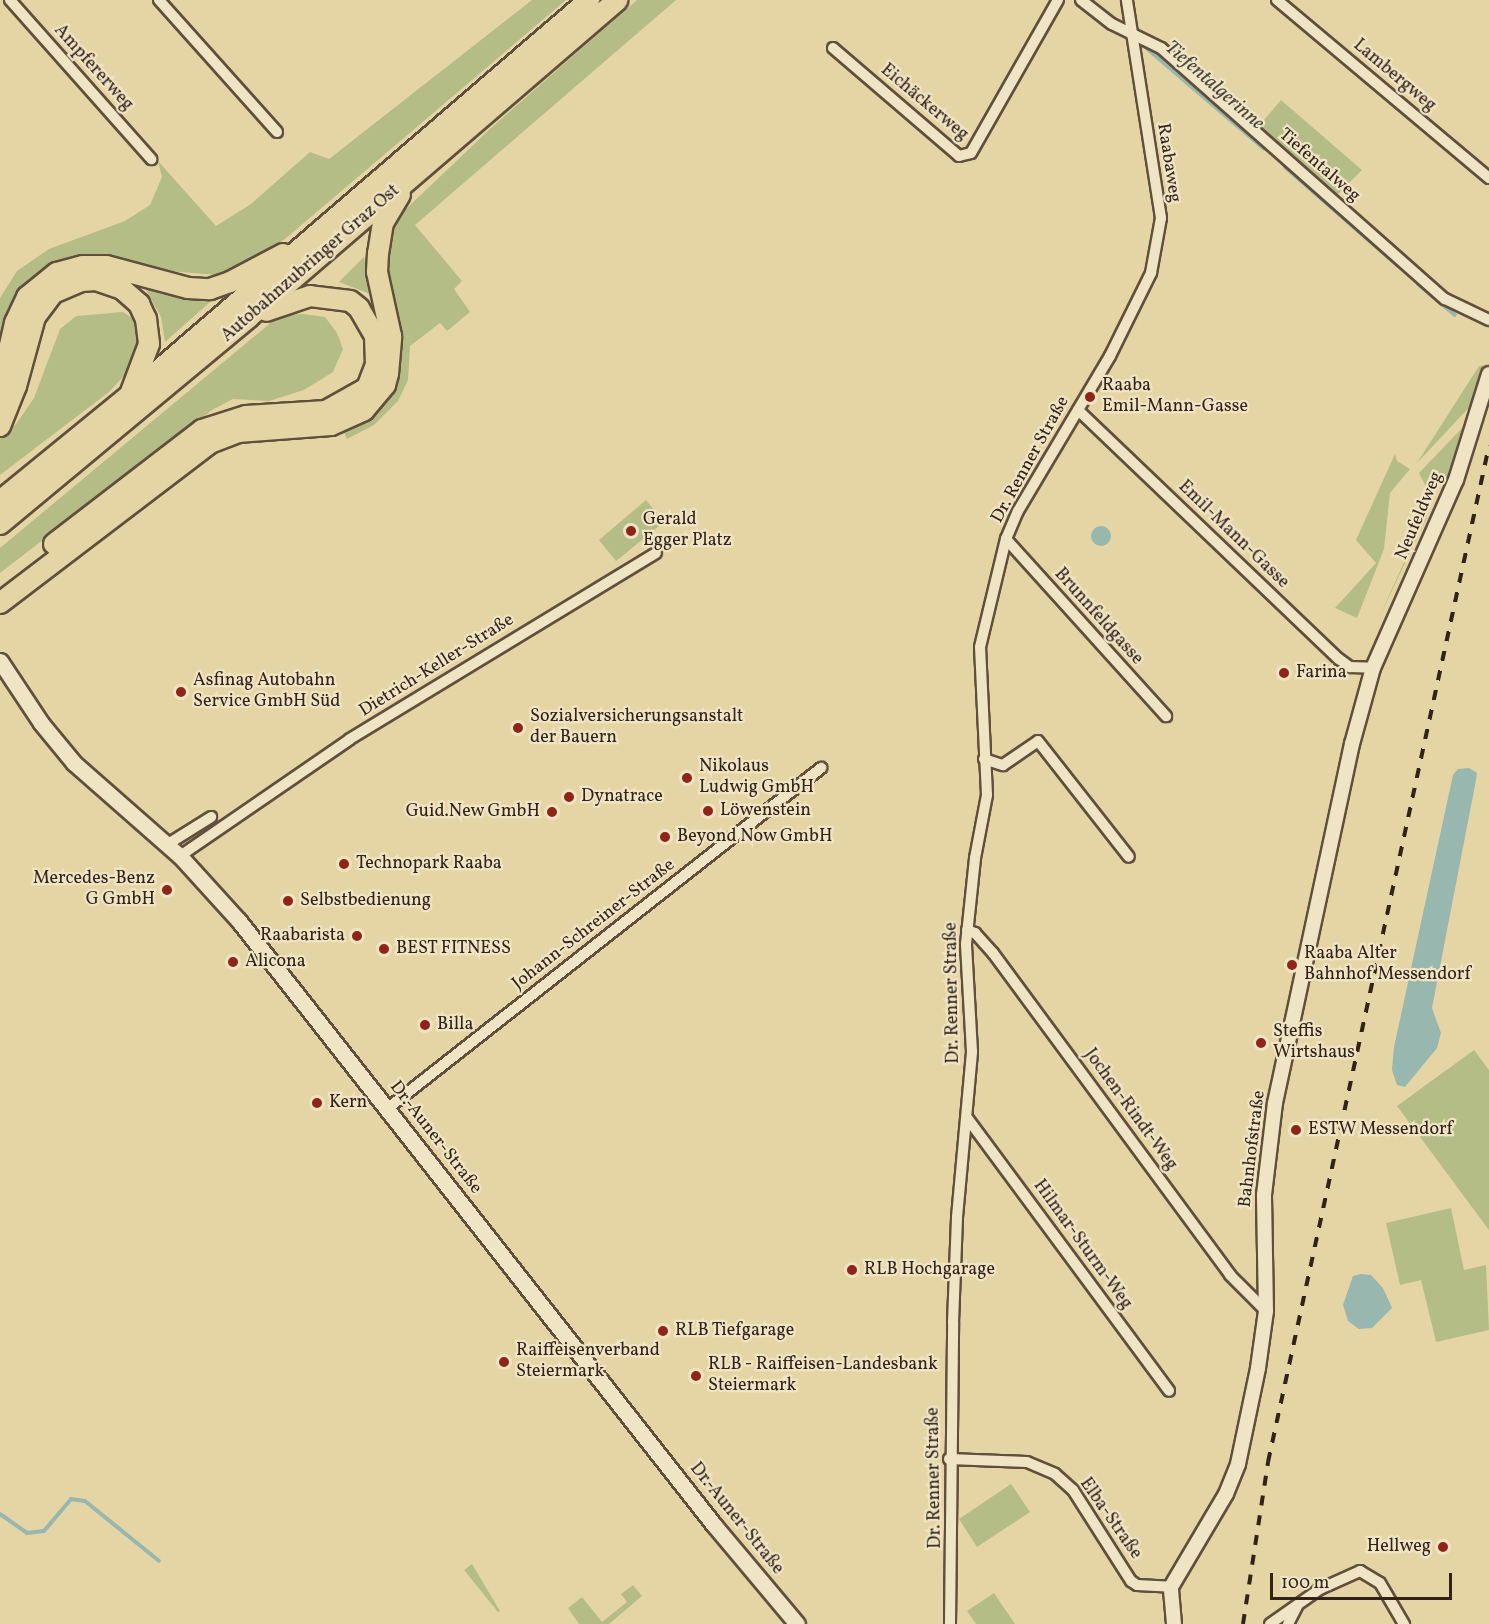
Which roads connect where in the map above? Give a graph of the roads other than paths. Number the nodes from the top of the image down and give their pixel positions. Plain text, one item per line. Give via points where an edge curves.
1 (10, 0) edge
2 (159, 0) edge
3 (590, 0) edge
4 (618, 0) edge
5 (1058, 0) edge
6 (1081, 0) edge
7 (1128, 0) edge
8 (1276, 0) edge
9 (1132, 33) junction
10 (833, 48) dead end
11 (277, 132) dead end
12 (151, 159) dead end
13 (1489, 178) edge
14 (407, 181) junction
15 (314, 237) junction
16 (249, 317) junction
17 (1489, 320) edge
18 (1126, 326) joint
19 (1489, 374) edge
20 (0, 389) edge
21 (130, 395) junction
22 (1078, 410) junction
23 (0, 426) edge
24 (0, 501) edge
25 (0, 524) edge
26 (1006, 539) junction
27 (656, 553) dead end
28 (0, 599) edge
29 (0, 661) edge
30 (1372, 668) junction
31 (1166, 716) dead end
32 (984, 759) junction
33 (821, 768) dead end
34 (211, 817) dead end
35 (168, 844) junction
36 (180, 856) junction
37 (1129, 857) dead end
38 (967, 930) junction
39 (388, 1108) junction
40 (968, 1119) junction
41 (1266, 1311) junction
42 (1169, 1391) dead end
43 (949, 1459) junction
44 (1172, 1587) junction
45 (1298, 1603) junction
46 (797, 1624) edge
47 (950, 1624) edge
48 (1174, 1624) edge
49 (1270, 1624) edge
50 (1288, 1624) edge
51 (1404, 1624) edge

1 - 12 street, Ampfererweg
2 - 11 street
3 - 15 highway, Autobahnzubringer Graz Ost
4 - 14 highway, Autobahnzubringer Graz Ost
5 - 10 street, Eichäckerweg via 971,153 959,156
6 - 9 street via 1112,24
7 - 9 street, Raabaweg
8 - 13 street, Lambergweg
9 - 17 street, Tiefentalweg via 1161,48 1446,299
9 - 18 street, Raabaweg via 1161,218 1151,273
14 - 16 highway, Autobahnzubringer Graz Ost
14 - 28 highway via 383,223 378,254 377,272 391,336 388,374 385,385 364,410 331,425 238,432 210,443
15 - 20 highway via 230,282 210,288 188,288 106,266 83,266 57,273 27,297 15,323
15 - 21 highway, Autobahnzubringer Graz Ost
16 - 25 highway, Autobahnzubringer Graz Ost
16 - 28 highway via 286,301 310,296 350,301 359,308 375,336 376,365 367,388 326,411 246,416 202,430
18 - 22 street, Dr. Renner Straße
19 - 30 street, Neufeldweg via 1456,480
21 - 23 highway via 147,356 146,320 139,304 122,289 111,283 81,281 53,293 35,317 16,386
21 - 24 highway, Autobahnzubringer Graz Ost
22 - 26 street, Dr. Renner Straße via 1018,511
22 - 30 street, Emil-Mann-Gasse via 1339,659 1350,667
26 - 31 street, Brunnfeldgasse
26 - 32 street, Dr. Renner Straße via 980,646
27 - 36 street, Dietrich-Keller-Straße via 350,739
29 - 35 main road, Dr.-Auner-Straße via 74,763
30 - 41 street, Bahnhofstraße via 1275,1103 1263,1195
32 - 37 street via 1003,765 1038,741
32 - 38 street, Dr. Renner Straße via 987,795
33 - 39 street, Johann-Schreiner-Straße
34 - 35 street
35 - 36 main road, Dr.-Auner-Straße
36 - 39 main road, Dr.-Auner-Straße via 239,921
38 - 40 street, Dr. Renner Straße via 972,1052
38 - 41 street, Jochen-Rindt-Weg via 975,933 993,953 1230,1275
39 - 46 main road, Dr.-Auner-Straße via 714,1525
40 - 42 street, Hilmar-Sturm-Weg
40 - 43 street, Dr. Renner Straße via 957,1217
41 - 44 street, Bahnhofstraße via 1238,1464 1216,1516 1181,1565
43 - 44 street, Elba-Straße via 1027,1462 1055,1474 1073,1490 1131,1581 1137,1585
43 - 47 street, Dr. Renner Straße
44 - 48 street, Bahnhofstraße
45 - 49 street
45 - 50 street
45 - 51 street via 1351,1572 1360,1571 1380,1583

